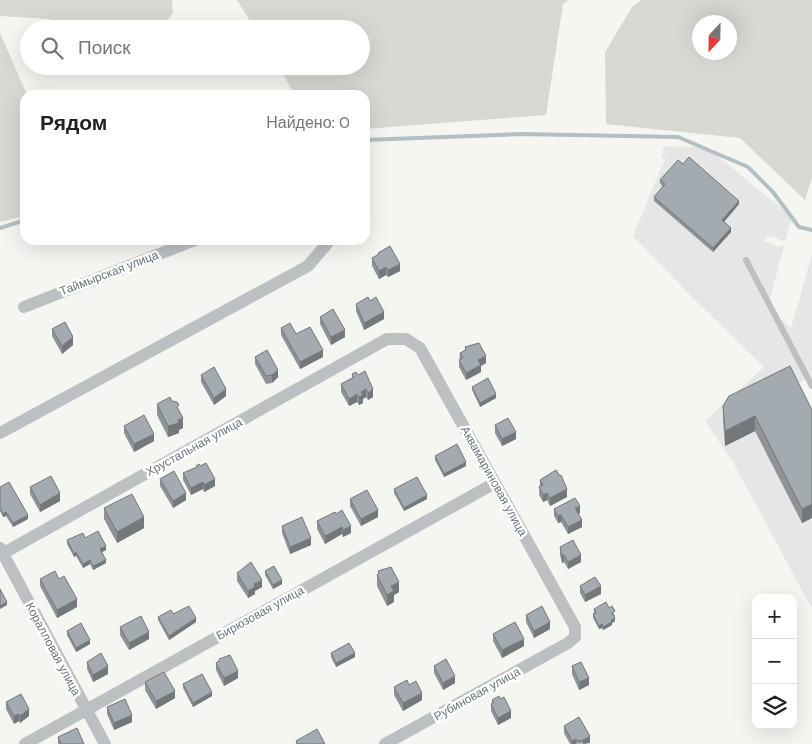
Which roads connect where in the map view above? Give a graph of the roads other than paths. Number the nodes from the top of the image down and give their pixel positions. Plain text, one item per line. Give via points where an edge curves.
1 (182, 245) edge
2 (326, 245) edge
3 (746, 260) dead end
4 (24, 307) dead end
5 (387, 339) joint
6 (812, 386) edge
7 (0, 433) edge
8 (495, 483) junction
9 (1, 552) edge
10 (568, 644) joint
11 (86, 710) junction
12 (25, 744) edge
13 (105, 744) edge
14 (385, 744) edge

1 - 4 street, Таймырская улица
2 - 7 street via 308,266
3 - 6 lane
5 - 8 street, Аквамариновая улица via 406,338 420,348
5 - 9 street, Хрустальная улица
8 - 10 street, Аквамариновая улица via 575,627 575,637
8 - 11 street, Бирюзовая улица
9 - 11 street, Коралловая улица
10 - 14 street, Рубиновая улица
11 - 12 street, Бирюзовая улица
11 - 13 street, Коралловая улица

